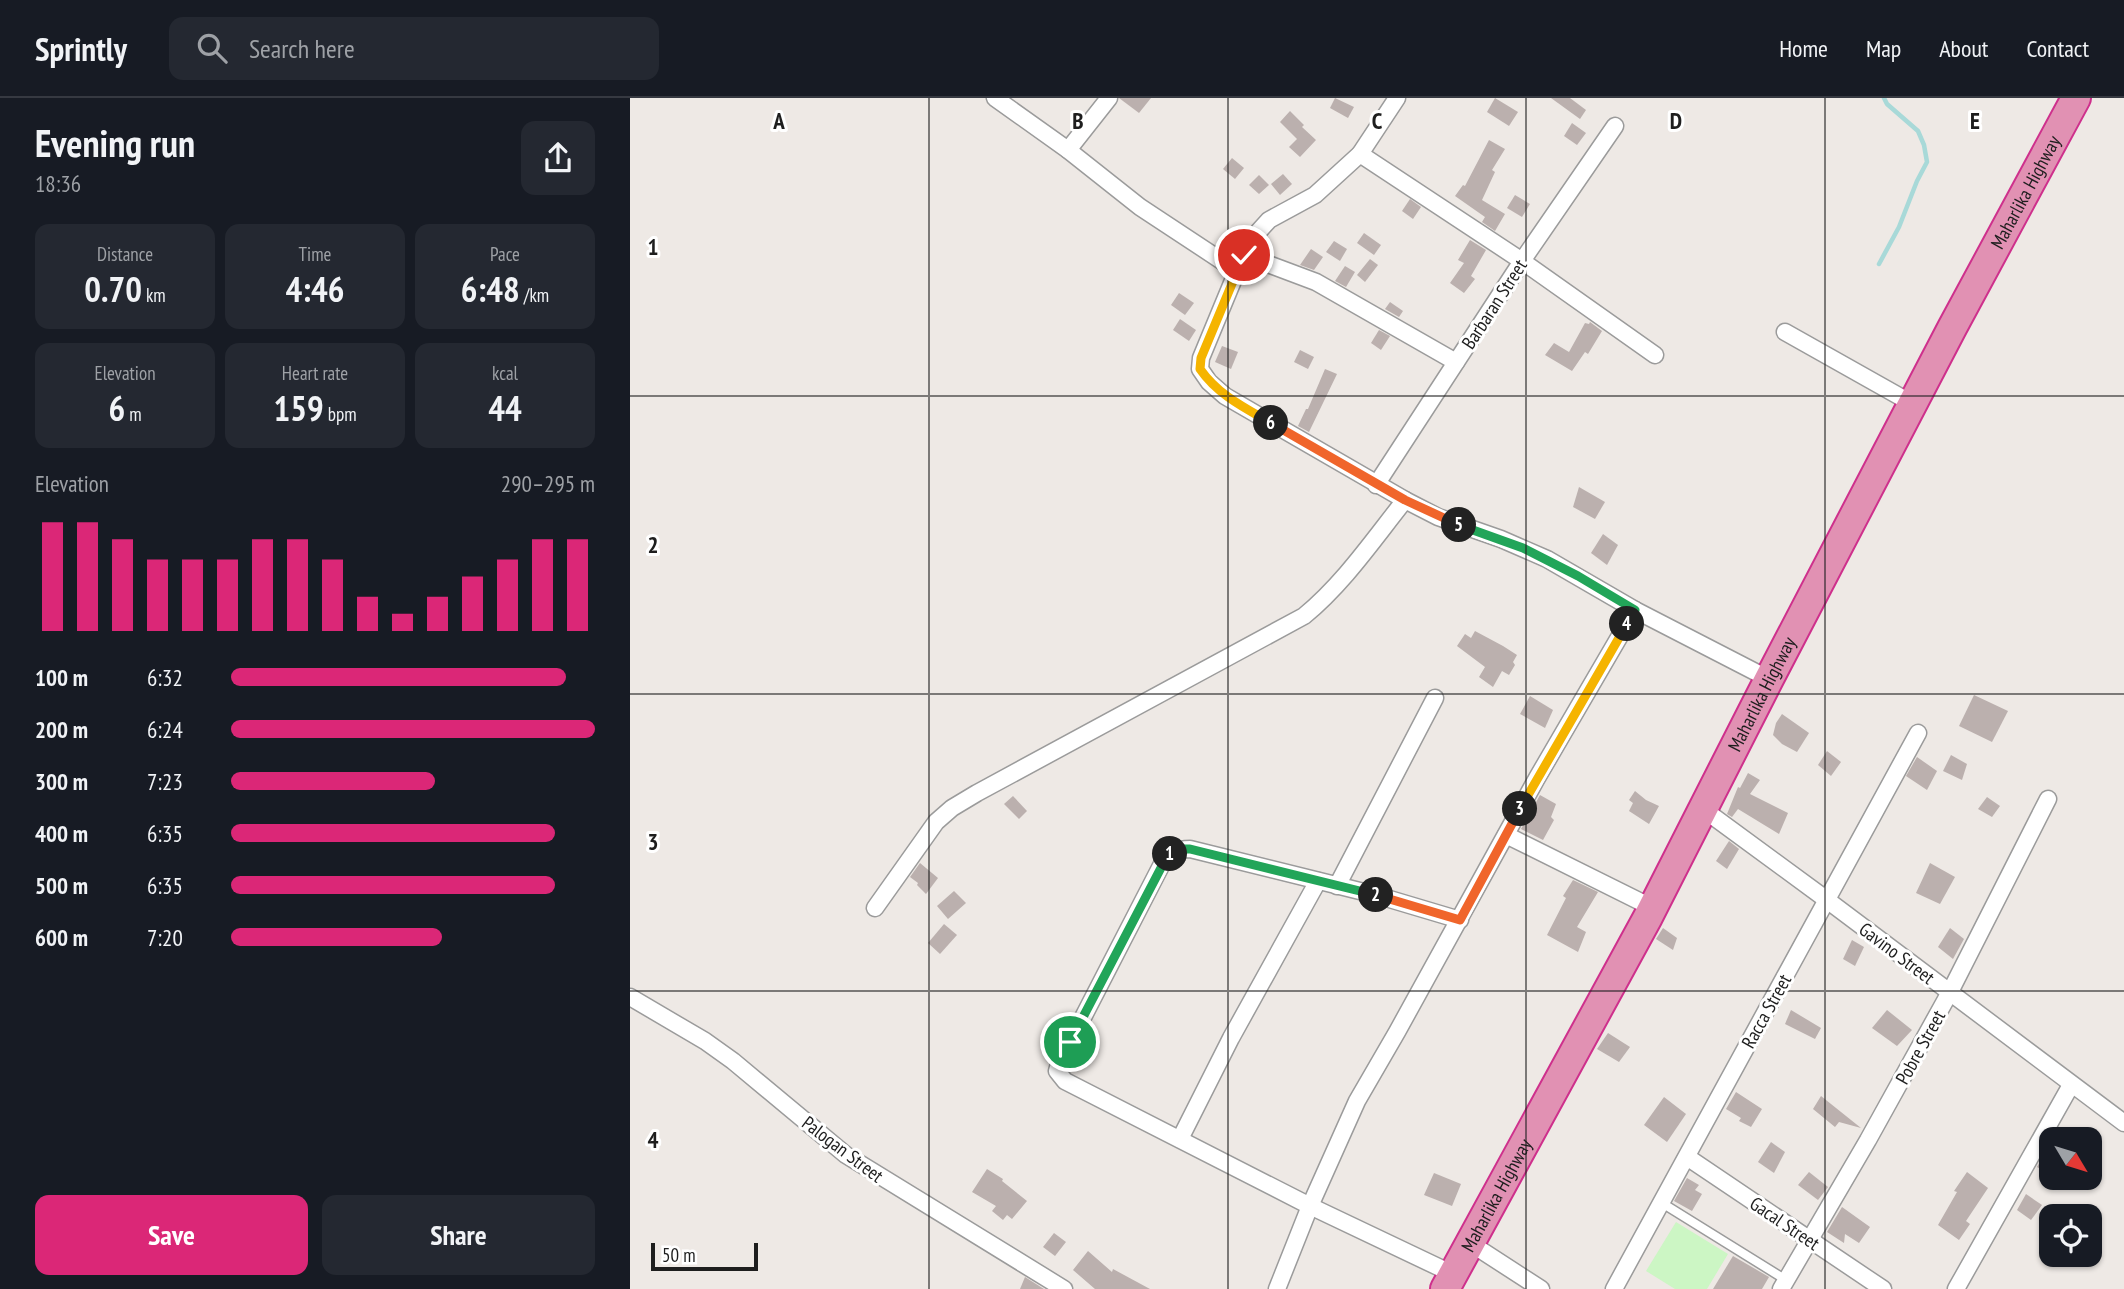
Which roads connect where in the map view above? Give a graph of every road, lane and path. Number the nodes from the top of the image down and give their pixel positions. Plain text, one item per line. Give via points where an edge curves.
1 (995, 98) edge
2 (1109, 98) edge
3 (1397, 98) edge
4 (2076, 98) edge
5 (1615, 126) dead end
6 (1068, 150) junction
7 (1360, 154) junction
8 (1244, 255) junction
9 (1522, 261) junction
10 (1237, 271) junction
11 (1785, 332) dead end
12 (1655, 355) dead end
13 (1456, 362) junction
14 (1913, 404) junction
15 (1376, 485) junction
16 (1405, 500) junction
17 (1635, 610) junction
18 (1769, 679) junction
19 (1435, 698) dead end
20 (1918, 733) dead end
21 (2048, 799) dead end
22 (1703, 809) junction
23 (1506, 835) junction
24 (1318, 881) junction
25 (1337, 886) junction
26 (1827, 900) junction
27 (875, 908) dead end
28 (1653, 908) junction
29 (1460, 920) junction
30 (1950, 992) junction
31 (630, 998) edge
32 (2071, 1085) junction
33 (2124, 1123) edge
34 (1180, 1139) junction
35 (1687, 1157) junction
36 (1661, 1203) junction
37 (1310, 1206) junction
38 (1810, 1240) junction
39 (1470, 1243) junction
40 (1449, 1282) edge
41 (1784, 1284) edge
42 (1064, 1289) edge
43 (1277, 1289) edge
44 (1541, 1289) edge
45 (1614, 1289) edge
46 (1884, 1289) edge
47 (1956, 1289) edge

1 - 6 street
2 - 6 street
3 - 7 street
4 - 14 highway, Maharlika Highway
5 - 9 street, Barbaran Street
6 - 10 street via 1140,207
7 - 8 street via 1315,195 1269,219
7 - 9 street
8 - 10 street
8 - 13 street via 1316,282
9 - 12 street
9 - 13 street, Barbaran Street
10 - 15 street via 1200,369 1225,396
11 - 14 street
13 - 15 street, Barbaran Street
14 - 18 highway, Maharlika Highway
15 - 16 street
16 - 17 street via 1523,548
16 - 27 street via 1345,575 1304,616 947,811
17 - 18 street
17 - 23 street
18 - 22 highway, Maharlika Highway
19 - 25 street
20 - 26 street, Racca Street
21 - 30 street, Pobre Street
22 - 26 street, Gavino Street
22 - 28 highway, Maharlika Highway
23 - 28 street
23 - 29 street
24 - 25 street
24 - 34 street
24 - 34 street via 1190,849 1177,849 1163,864 1057,1070 1065,1081
25 - 29 street
26 - 30 street, Gavino Street
26 - 35 street, Racca Street
28 - 39 highway, Maharlika Highway
29 - 37 street via 1357,1101
30 - 32 street, Gavino Street
30 - 38 street, Pobre Street
31 - 42 street, Palogan Street via 733,1061 846,1155
32 - 33 street, Gavino Street
32 - 47 street
34 - 37 street
35 - 36 street, Racca Street
35 - 38 street, Gacal Street
36 - 41 lane
36 - 45 street, Racca Street
37 - 40 street
37 - 43 street
38 - 41 street, Pobre Street
38 - 46 street, Gacal Street
39 - 40 highway, Maharlika Highway
39 - 44 street

